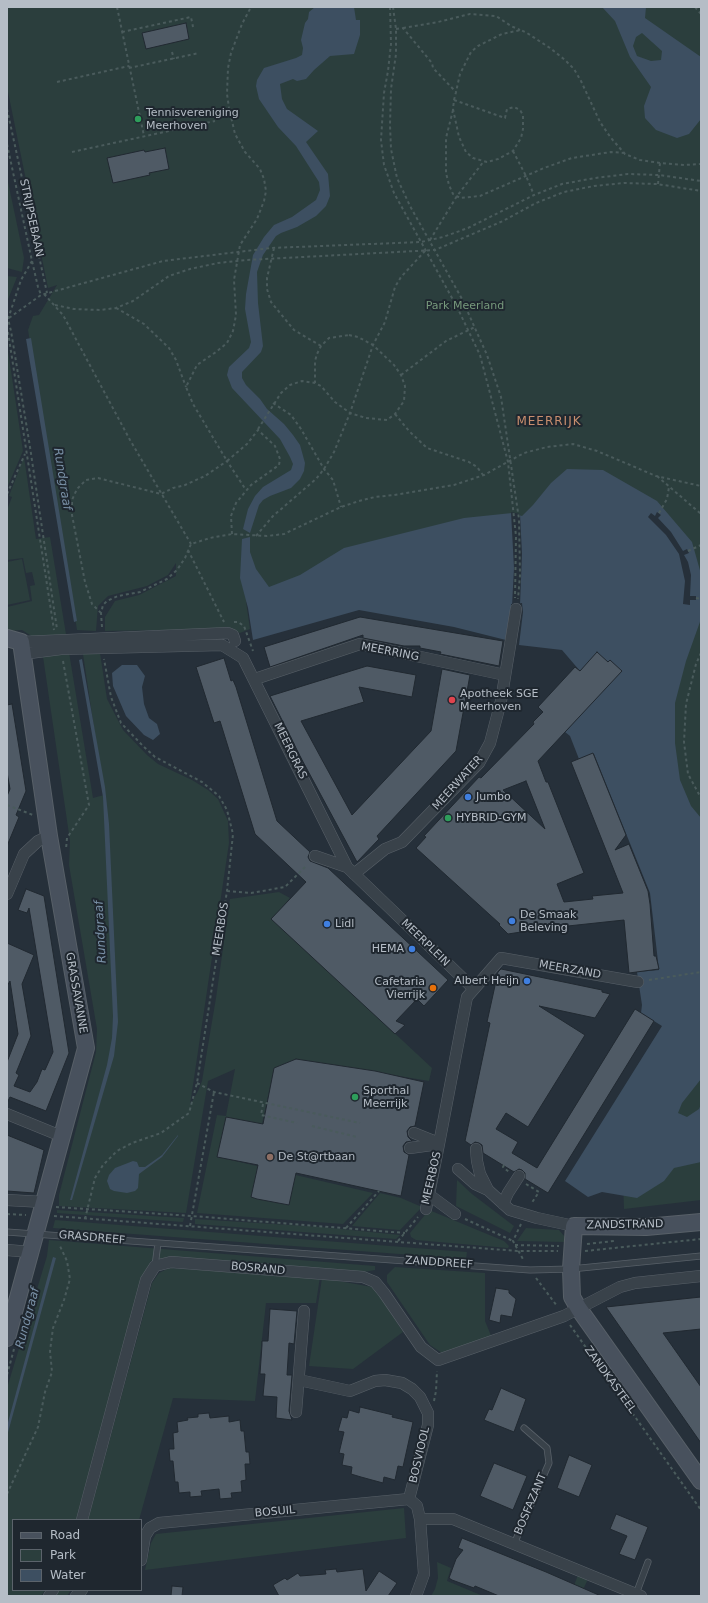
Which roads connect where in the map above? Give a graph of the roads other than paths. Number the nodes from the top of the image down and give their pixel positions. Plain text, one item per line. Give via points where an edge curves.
1 (516, 604) road end
2 (235, 641) dead end
3 (102, 643) junction
4 (17, 644) edge
5 (505, 675) junction
6 (255, 679) junction
7 (48, 828) junction
8 (315, 856) road end
9 (350, 871) junction
10 (7, 894) edge
11 (638, 982) road end
12 (474, 989) junction
13 (7, 1114) edge
14 (414, 1133) dead end
15 (61, 1136) junction
16 (439, 1144) junction
17 (410, 1148) dead end
18 (476, 1149) dead end
19 (458, 1169) dead end
20 (519, 1176) dead end
21 (488, 1190) junction
22 (428, 1194) junction
23 (7, 1200) edge
24 (51, 1203) junction
25 (503, 1204) junction
26 (426, 1209) road end
27 (455, 1214) road end
28 (701, 1222) edge
29 (574, 1226) junction
30 (7, 1232) edge
31 (35, 1234) junction
32 (158, 1243) junction
33 (177, 1244) joint
34 (7, 1250) edge
35 (31, 1252) junction
36 (701, 1256) edge
37 (155, 1266) junction
38 (571, 1269) junction
39 (701, 1276) edge
40 (579, 1309) junction
41 (304, 1311) dead end
42 (7, 1338) edge
43 (298, 1380) junction
44 (296, 1412) dead end
45 (524, 1428) dead end
46 (701, 1481) edge
47 (409, 1499) junction
48 (82, 1519) edge
49 (420, 1519) junction
50 (514, 1544) junction
51 (142, 1554) edge
52 (648, 1562) dead end
53 (638, 1595) edge
54 (416, 1596) edge

1 - 5 street, MEERWATER
2 - 3 street via 233,635 228,633
3 - 4 street
3 - 6 street, MEERGRAS via 222,645 243,658
4 - 7 street, GRASSAVANNE
5 - 6 street, MEERRING via 360,644
5 - 9 street, MEERWATER via 490,743 478,763 402,842 385,849
6 - 9 street, MEERGRAS
7 - 10 street via 24,854
7 - 15 street, GRASSAVANNE via 86,1048
8 - 9 street
9 - 12 street, MEERPLEIN
11 - 12 street, MEERZAND via 501,958
12 - 16 street, MEERBOS via 467,997
13 - 15 street
14 - 16 street
15 - 24 street, GRASSAVANNE
16 - 17 street
16 - 22 street, MEERBOS
18 - 21 street via 480,1174
19 - 21 street
20 - 25 street
21 - 25 street
22 - 26 street, MEERBOS
22 - 27 street
23 - 24 street
24 - 31 street, GRASSAVANNE
25 - 29 street via 510,1210
28 - 29 street, ZANDSTRAND via 646,1227
29 - 38 street, ZANDSTRAND
30 - 31 lane, GRASDREEF
31 - 32 lane, GRASDREEF
31 - 35 street, GRASSAVANNE
32 - 33 lane, GRASDREEF
32 - 37 lane
33 - 38 lane, ZANDDREEF via 530,1270
34 - 35 street
35 - 42 street, GRASSAVANNE
36 - 38 lane, ZANDDREEF
37 - 40 street, BOSRAND via 171,1262 363,1277 375,1282 421,1347 438,1360
37 - 48 street via 146,1280
38 - 40 street, ZANDKASTEEL via 572,1297
39 - 40 street via 620,1287
40 - 46 street, ZANDKASTEEL
41 - 43 street
43 - 44 street
43 - 47 street, BOSVIOOL via 350,1391 375,1381 385,1380 402,1383 420,1397 428,1413 428,1425
45 - 50 lane, BOSFAZANT via 547,1448 549,1463
47 - 49 street via 417,1506
47 - 51 street, BOSUIL via 159,1524 150,1528 145,1536
49 - 50 street, BOSFAZANT via 453,1519
49 - 54 street via 424,1574
50 - 53 street, BOSFAZANT
52 - 53 lane, BOSFAZANT

